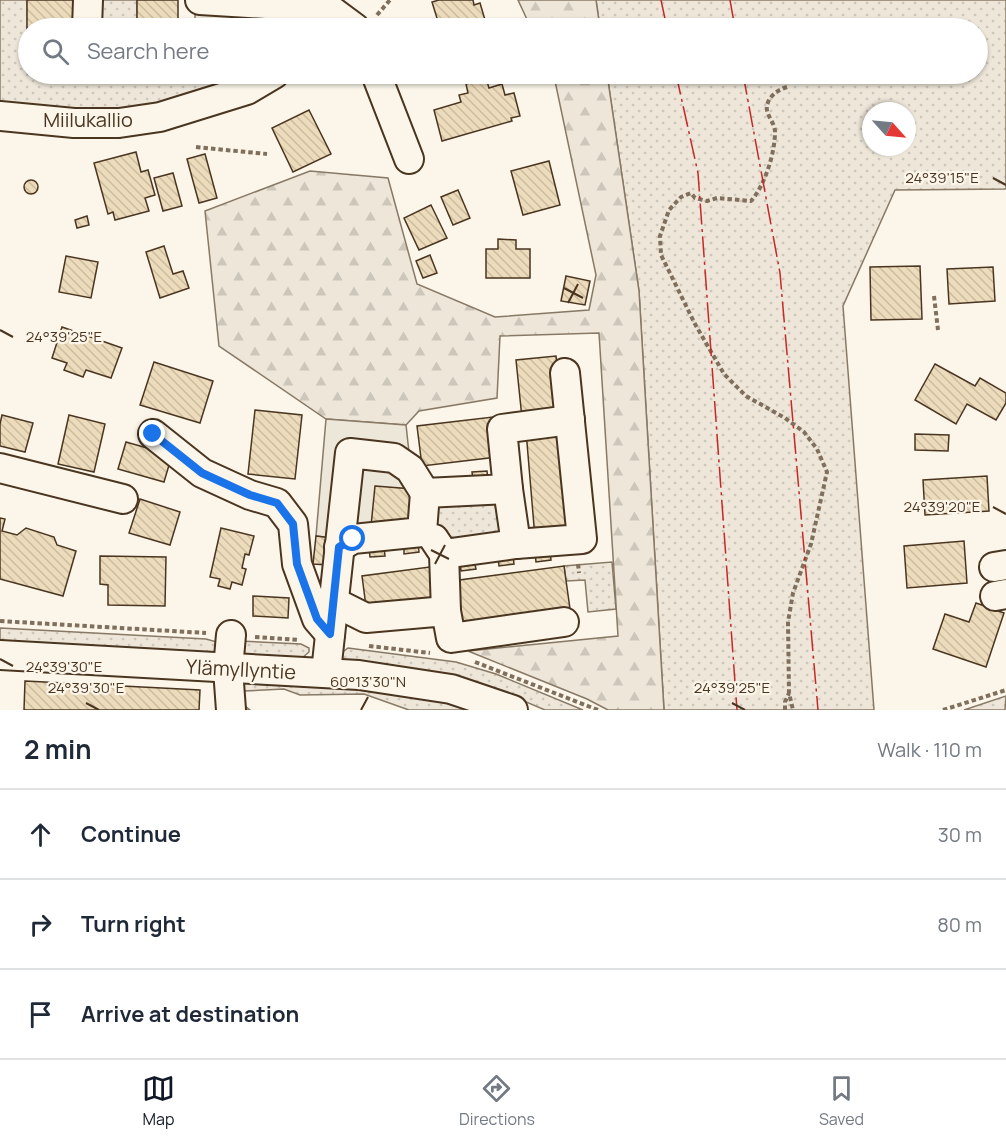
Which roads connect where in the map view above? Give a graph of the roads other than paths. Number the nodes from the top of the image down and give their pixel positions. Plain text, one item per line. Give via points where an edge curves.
1 (88, 0) edge
2 (200, 0) edge
3 (87, 18) edge
4 (341, 18) edge
5 (257, 84) edge
6 (380, 84) edge
7 (0, 116) edge
8 (409, 159) dead end
9 (565, 373) dead end
10 (570, 420) junction
11 (153, 434) dead end
12 (0, 468) edge
13 (508, 489) junction
14 (425, 493) junction
15 (123, 499) dead end
16 (422, 532) junction
17 (516, 544) junction
18 (339, 547) junction
19 (444, 554) junction
20 (334, 602) junction
21 (446, 611) junction
22 (564, 622) dead end
23 (330, 634) junction
24 (231, 635) dead end
25 (0, 655) edge
26 (228, 669) junction
27 (326, 672) junction
28 (231, 710) edge
29 (513, 710) edge

1 - 3 street
2 - 4 street via 314,7 332,11
5 - 7 street, Miilukallio via 160,117 118,123
6 - 8 street
9 - 10 street
10 - 13 street via 502,429
10 - 17 street via 582,539
11 - 23 street via 202,473 277,503 293,524 297,564 317,619
12 - 15 street
13 - 14 street
13 - 17 street
14 - 16 street
14 - 18 street via 410,469 394,458 350,453
16 - 18 street via 353,539
16 - 19 street via 434,538
17 - 19 street
18 - 20 street
19 - 21 street
20 - 21 street via 366,618
20 - 23 street
21 - 22 street via 451,638
23 - 27 street
24 - 26 street
25 - 26 street, Ylämyllyntie
26 - 27 street, Ylämyllyntie
26 - 28 street
27 - 29 street, Ylämyllyntie via 451,689

